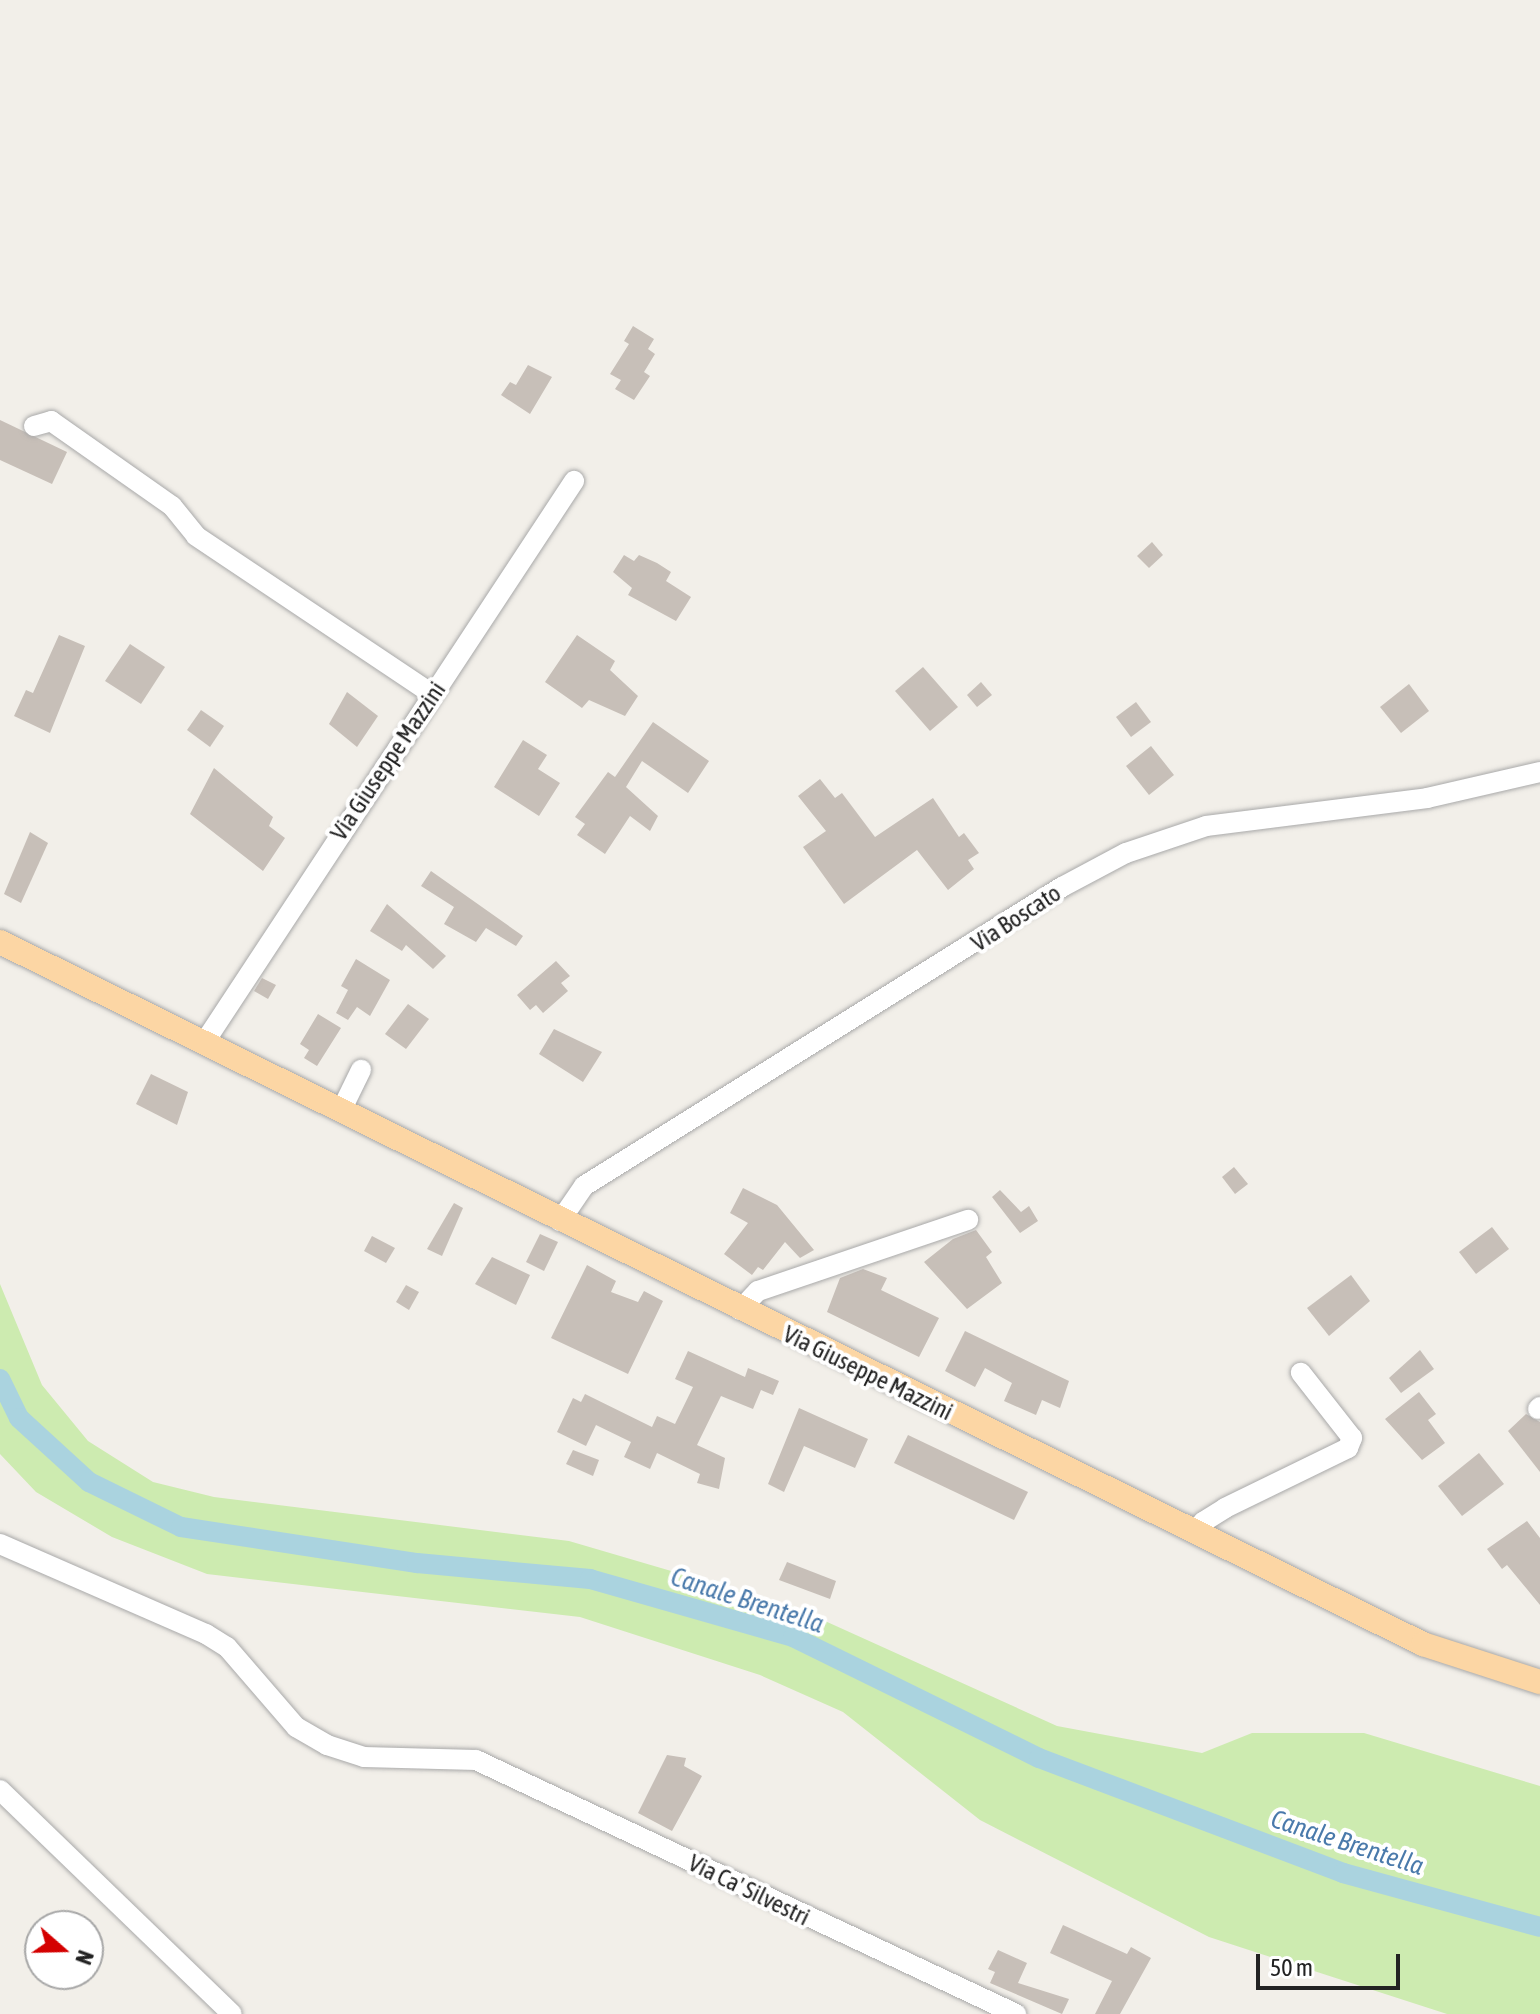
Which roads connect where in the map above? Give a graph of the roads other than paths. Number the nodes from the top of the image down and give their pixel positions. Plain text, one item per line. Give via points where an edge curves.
1 (34, 426) dead end
2 (574, 481) dead end
3 (432, 694) junction
4 (1540, 772) edge
5 (0, 942) edge
6 (204, 1043) junction
7 (361, 1070) dead end
8 (341, 1111) junction
9 (968, 1220) dead end
10 (560, 1221) junction
11 (740, 1310) junction
12 (1301, 1373) dead end
13 (1196, 1534) junction
14 (0, 1544) edge
15 (1540, 1682) edge
16 (0, 1790) edge
17 (232, 2014) edge
18 (1016, 2014) edge

1 - 3 street via 51,421 172,506 196,536
2 - 3 street, Via Giuseppe Mazzini
3 - 6 street, Via Giuseppe Mazzini
4 - 10 street, Via Boscato via 1427,798 1206,826 1126,853 1062,887 584,1186
5 - 6 main road, Via Giuseppe Mazzini
6 - 8 main road, Via Giuseppe Mazzini
7 - 8 street
8 - 10 main road, Via Giuseppe Mazzini
9 - 11 street via 758,1291
10 - 11 main road, Via Giuseppe Mazzini
11 - 13 main road, Via Giuseppe Mazzini
12 - 13 street via 1352,1438 1348,1448 1225,1508 1203,1522
13 - 15 main road, Via Giuseppe Mazzini via 1423,1644
14 - 18 street, Via Ca' Silvestri via 206,1634 227,1647 296,1727 327,1745 364,1757 459,1758 484,1764
16 - 17 street

